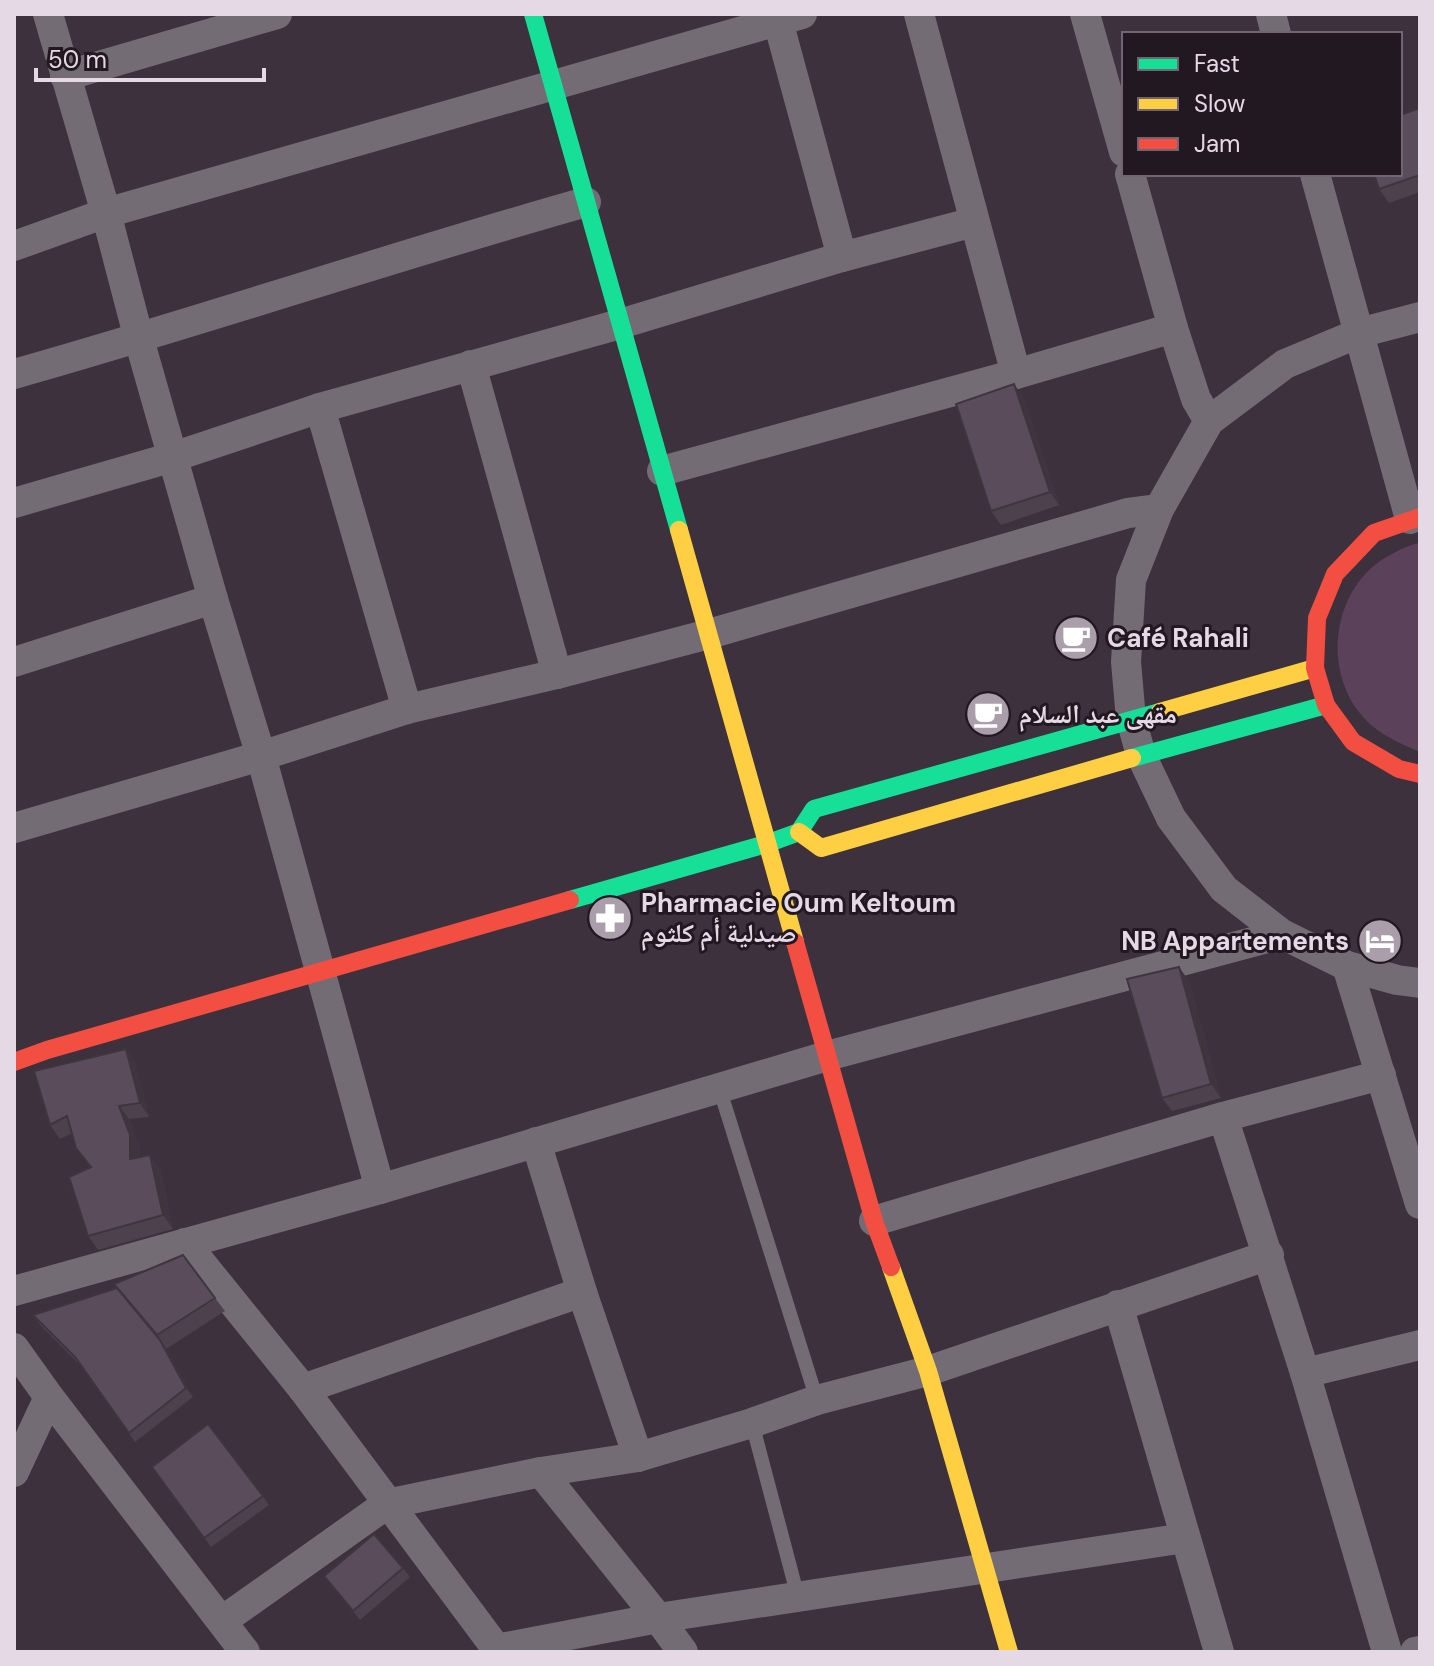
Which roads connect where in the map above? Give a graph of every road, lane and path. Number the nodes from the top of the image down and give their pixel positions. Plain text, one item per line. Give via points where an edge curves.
1 (48, 14) edge
2 (277, 14) edge
3 (533, 14) edge
4 (919, 14) edge
5 (1085, 14) edge
6 (790, 17) edge
7 (65, 76) junction
8 (554, 84) junction
9 (1122, 145) edge
10 (1131, 176) edge
11 (1316, 176) edge
12 (586, 202) junction
13 (106, 213) junction
14 (974, 222) junction
15 (14, 246) edge
16 (842, 257) junction
17 (1420, 317) edge
18 (620, 324) junction
19 (1173, 328) junction
20 (1359, 333) junction
21 (139, 339) junction
22 (471, 365) junction
23 (14, 374) edge
24 (1016, 374) junction
25 (320, 408) junction
26 (1209, 421) junction
27 (173, 457) junction
28 (662, 471) junction
29 (14, 503) edge
30 (1159, 509) junction
31 (1415, 518) edge
32 (213, 599) junction
33 (709, 634) junction
34 (14, 662) edge
35 (1315, 668) junction
36 (557, 674) junction
37 (1326, 705) junction
38 (407, 709) junction
39 (1131, 719) junction
40 (1141, 755) junction
41 (261, 756) junction
42 (1420, 774) edge
43 (14, 828) edge
44 (799, 832) junction
45 (766, 844) junction
46 (1282, 934) junction
47 (1347, 966) junction
48 (319, 972) junction
49 (1420, 983) edge
50 (827, 1056) junction
51 (14, 1062) edge
52 (1381, 1075) junction
53 (719, 1087) junction
54 (1223, 1117) junction
55 (536, 1142) junction
56 (380, 1189) junction
57 (1420, 1204) edge
58 (874, 1221) junction
59 (185, 1243) junction
60 (1269, 1255) junction
61 (14, 1291) edge
62 (582, 1292) junction
63 (1118, 1305) junction
64 (1420, 1345) edge
65 (14, 1348) edge
66 (928, 1371) junction
67 (1305, 1373) junction
68 (303, 1389) junction
69 (49, 1397) junction
70 (817, 1400) junction
71 (752, 1423) junction
72 (638, 1457) junction
73 (14, 1472) edge
74 (541, 1472) junction
75 (387, 1504) junction
76 (1185, 1538) junction
77 (986, 1568) junction
78 (798, 1597) junction
79 (658, 1618) junction
80 (234, 1642) edge
81 (498, 1650) edge
82 (683, 1652) edge
83 (1009, 1652) edge
84 (1219, 1652) edge
85 (1387, 1652) edge

1 - 7 street
2 - 7 street
3 - 8 street
4 - 14 street
5 - 9 street
6 - 8 street
6 - 16 street
7 - 13 street
8 - 12 street
8 - 13 street
10 - 19 street
11 - 20 street
12 - 18 street
12 - 21 street
13 - 15 street
13 - 21 street
14 - 16 street
14 - 24 street
16 - 18 street
17 - 20 street
18 - 22 street
18 - 28 street
19 - 24 street
19 - 26 street via 1196,399
20 - 26 street via 1285,364
20 - 31 street
21 - 23 street
21 - 27 street
22 - 25 street
22 - 36 street
24 - 28 street
25 - 27 street
25 - 38 street
26 - 30 street
27 - 29 street
27 - 32 street
28 - 33 street
30 - 33 street via 1128,513
30 - 39 street via 1131,580 1126,662
31 - 35 street via 1374,533 1335,574 1317,618
32 - 34 street
32 - 41 street
33 - 36 street
33 - 45 street
35 - 37 street
35 - 39 street
36 - 38 street
37 - 40 street
37 - 42 street via 1353,742 1399,769
38 - 41 street
39 - 40 street
39 - 44 street via 814,809
40 - 44 street via 821,848
40 - 46 street via 1171,818 1224,889
41 - 43 street
41 - 48 street
44 - 45 street
45 - 48 street
45 - 50 street
46 - 47 street
46 - 50 street
47 - 49 street
47 - 52 street
48 - 51 street
48 - 56 street
50 - 53 street
50 - 58 street
52 - 54 street
52 - 57 street
53 - 55 street
53 - 70 lane
54 - 58 street
54 - 60 street
55 - 56 street
55 - 62 street
56 - 59 street
58 - 66 street
59 - 61 street
59 - 68 street
60 - 63 street
60 - 67 street
62 - 68 street
62 - 72 street
63 - 66 street
63 - 76 street
64 - 67 street
65 - 69 street
66 - 70 street
66 - 77 street
67 - 85 street
68 - 75 street
69 - 73 street
69 - 80 street
70 - 71 street
71 - 72 street
71 - 78 lane
72 - 74 street
74 - 75 street
74 - 79 street
75 - 80 street
75 - 81 street
76 - 77 street
76 - 84 street
77 - 78 street
77 - 83 street
78 - 79 street
79 - 81 street
79 - 82 street

